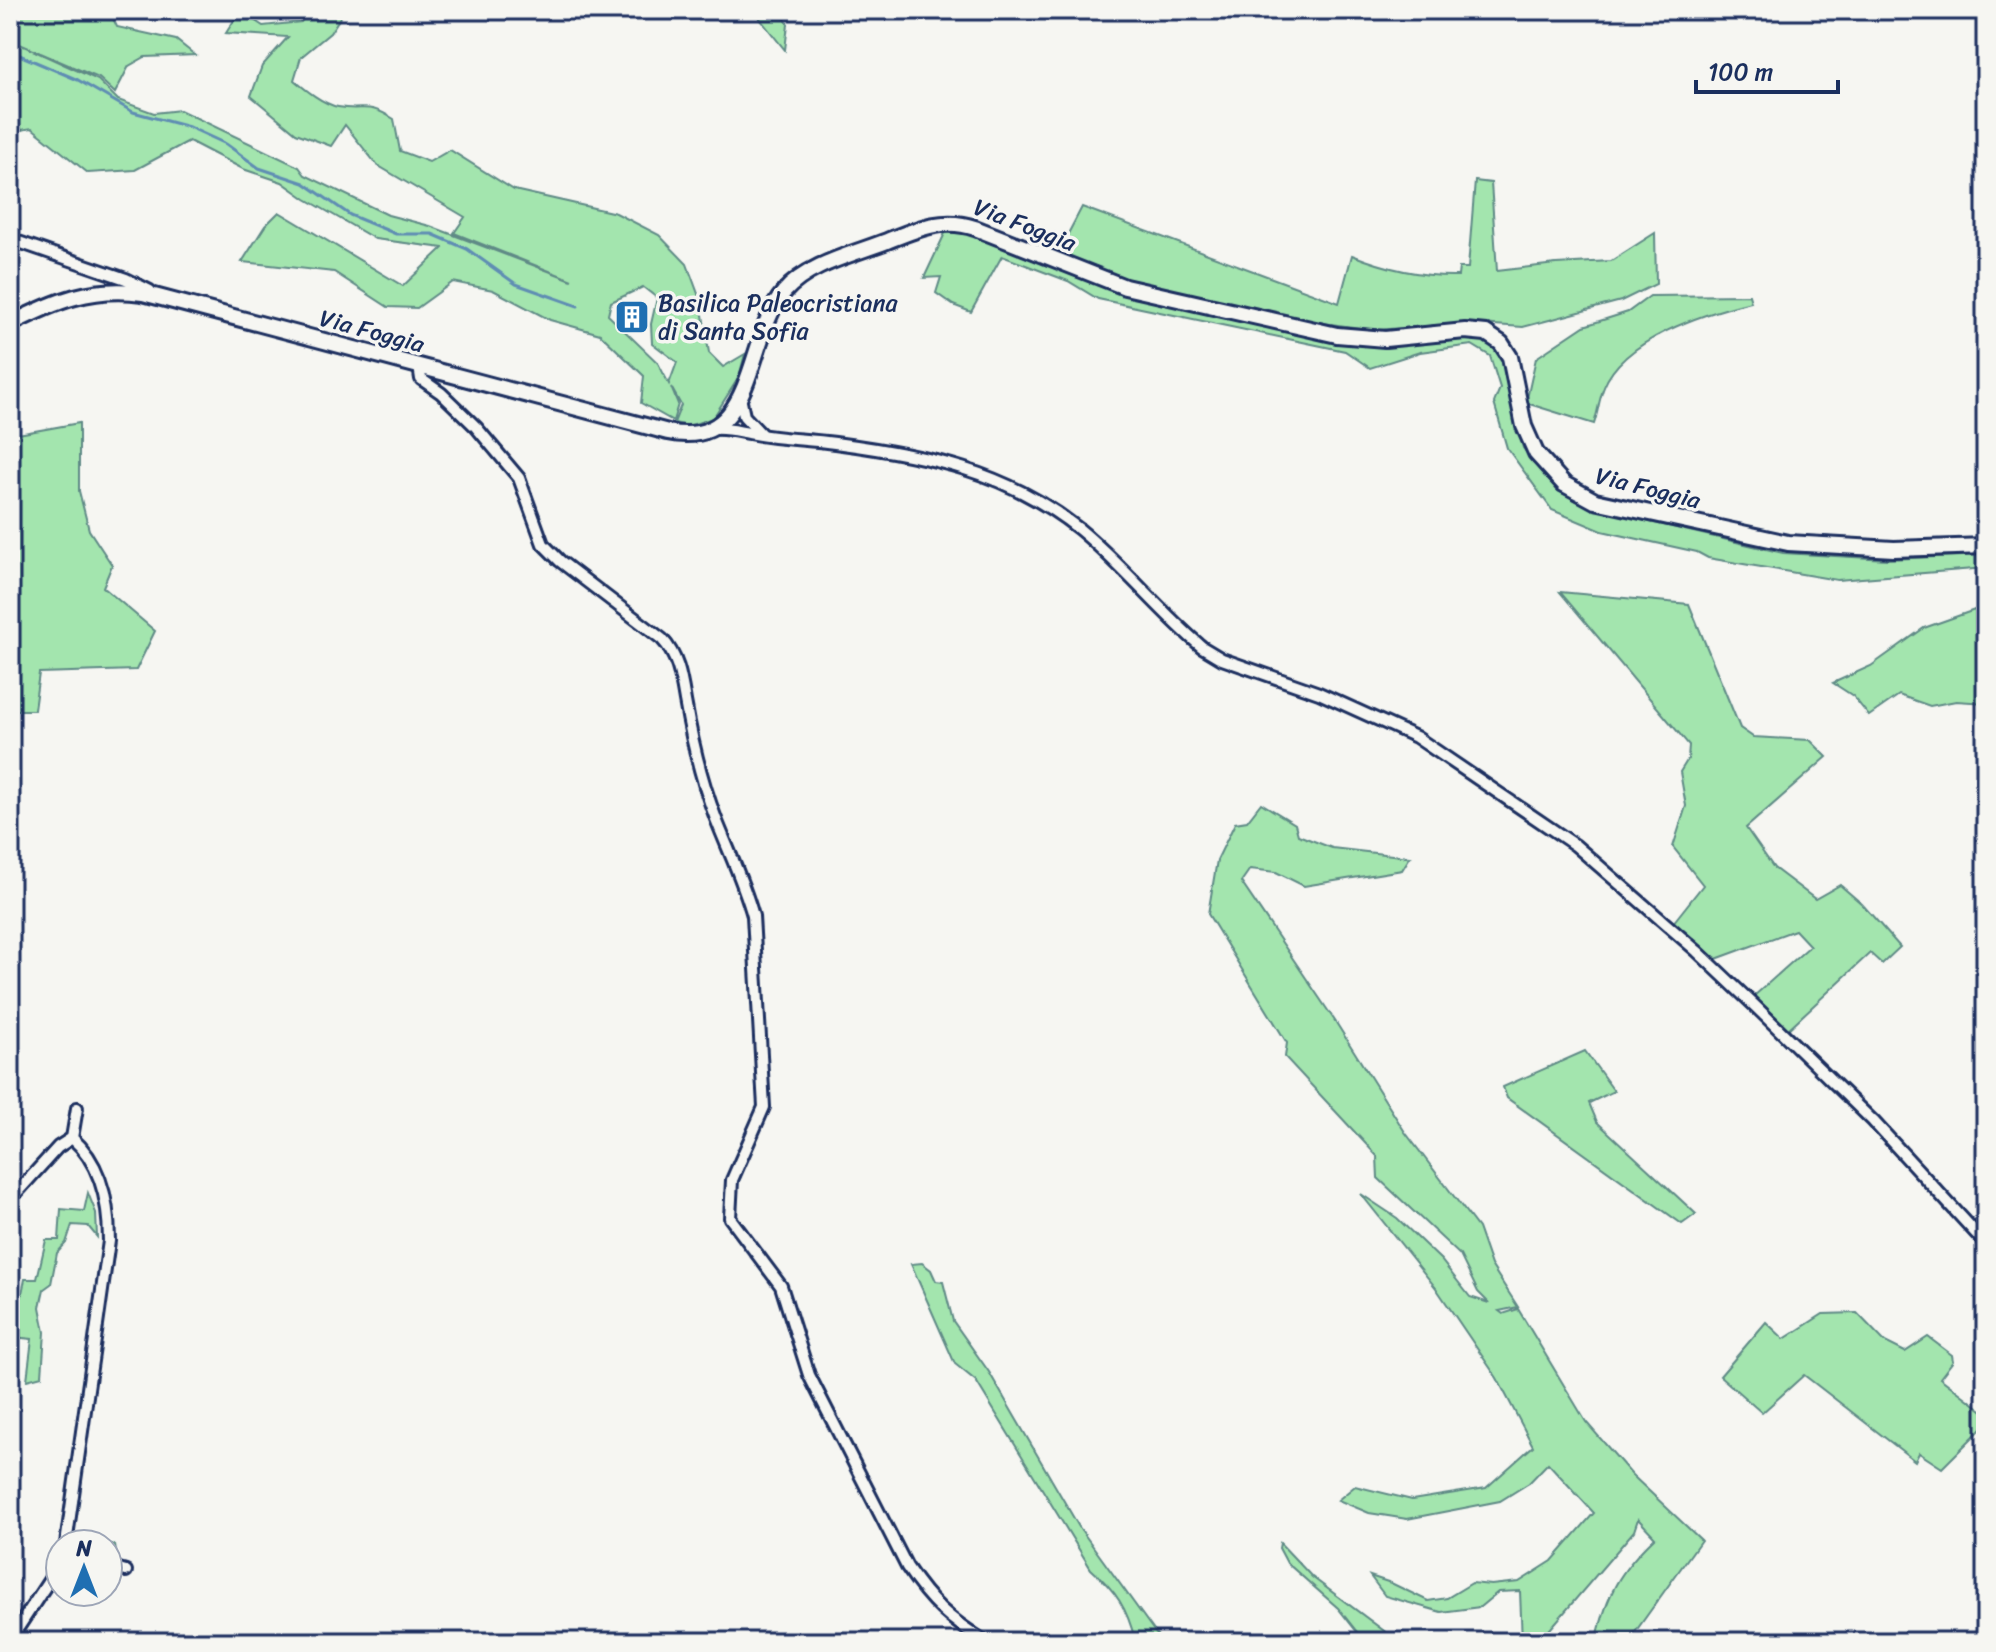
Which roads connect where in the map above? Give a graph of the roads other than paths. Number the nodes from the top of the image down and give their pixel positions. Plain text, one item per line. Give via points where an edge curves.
1 (10, 239) edge
2 (160, 297) junction
3 (10, 324) edge
4 (419, 366) junction
5 (740, 397) junction
6 (730, 414) junction
7 (746, 419) junction
8 (711, 429) junction
9 (736, 430) junction
10 (761, 434) junction
11 (1986, 546) edge
12 (77, 1108) dead end
13 (72, 1138) junction
14 (10, 1200) edge
15 (1986, 1244) edge
16 (68, 1528) edge
17 (44, 1588) edge
18 (10, 1640) edge
19 (986, 1642) edge

1 - 2 street via 126,279
2 - 3 main road, Via Foggia via 90,292
2 - 4 main road, Via Foggia
4 - 8 main road, Via Foggia via 677,434
4 - 19 street via 421,379 476,427 519,478 543,544 673,650 694,752 753,916 764,1107 732,1180 730,1218 781,1286 809,1375 907,1567 952,1621
5 - 6 main road, Via Foggia
5 - 7 street
5 - 11 main road, Via Foggia via 771,311 790,285 884,242 951,222 1145,293 1323,332 1374,339 1486,333 1510,357 1524,426 1536,453 1564,484 1595,501 1788,543 1894,549
6 - 7 street
6 - 8 main road, Via Foggia
6 - 9 street
7 - 10 street
8 - 9 street
9 - 10 street
10 - 15 street via 932,458 1017,489 1080,530 1202,647 1416,737 1575,845 1697,951 1873,1121
12 - 13 street
13 - 14 street
13 - 16 street via 93,1167 106,1200 109,1241
17 - 18 street

